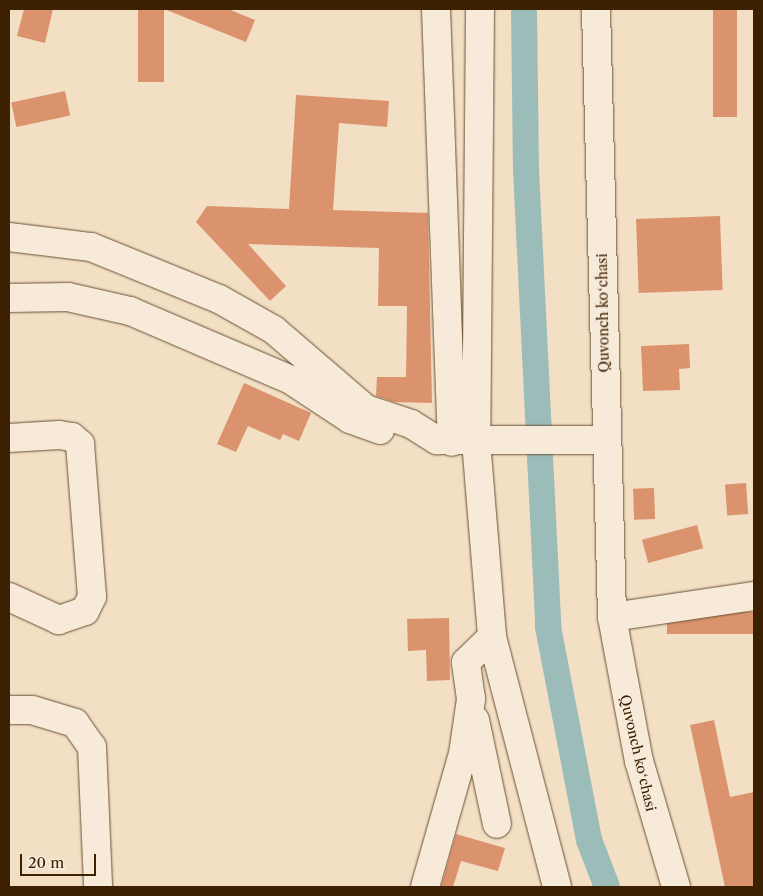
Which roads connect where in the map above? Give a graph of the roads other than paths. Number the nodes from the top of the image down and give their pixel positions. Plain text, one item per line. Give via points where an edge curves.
1 (436, 9) edge
2 (480, 9) edge
3 (596, 9) edge
4 (9, 237) edge
5 (9, 298) edge
6 (9, 438) edge
7 (606, 440) junction
8 (455, 441) junction
9 (9, 596) edge
10 (754, 596) edge
11 (612, 617) junction
12 (492, 636) junction
13 (471, 699) junction
14 (9, 710) edge
15 (497, 824) dead end
16 (98, 887) edge
17 (425, 887) edge
18 (557, 887) edge
19 (676, 887) edge

1 - 8 street
2 - 8 street
3 - 7 street, Quvonch koʻchasi
4 - 8 street via 91,248 219,299 274,330 366,409
5 - 8 street via 68,297 130,311 291,380 350,419 405,440
6 - 9 street via 58,435 72,437 80,444 92,597 85,611 59,620
7 - 8 street
7 - 11 street, Quvonch koʻchasi
8 - 12 street
10 - 11 street
11 - 19 street, Quvonch koʻchasi via 639,761
12 - 13 street via 466,662
12 - 18 street
13 - 15 street
13 - 17 street via 463,754
14 - 16 street via 32,710 75,723 92,747

